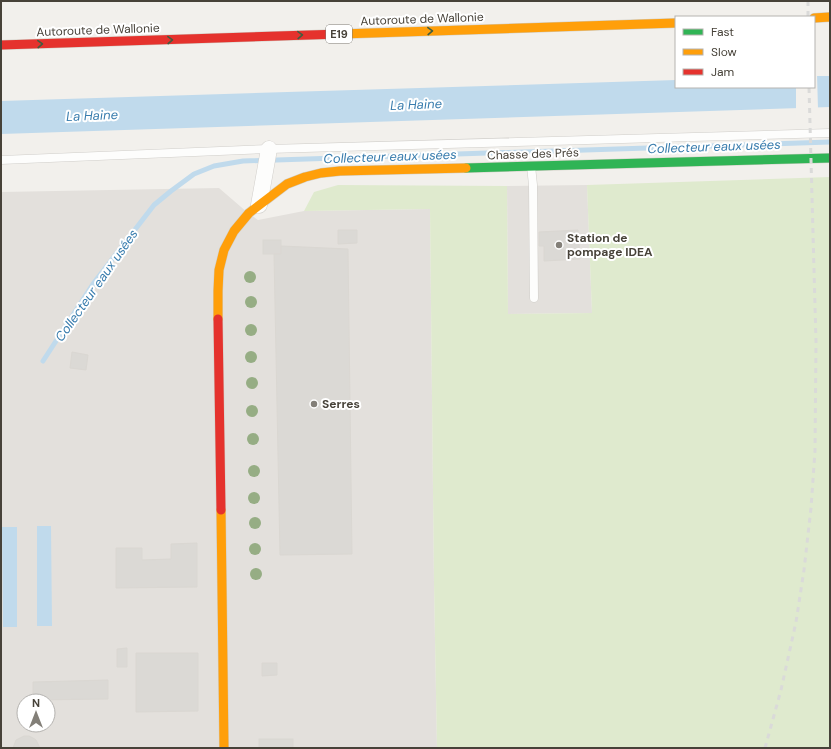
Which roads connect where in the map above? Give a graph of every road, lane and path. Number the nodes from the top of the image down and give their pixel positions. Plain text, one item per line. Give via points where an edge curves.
1 (815, 18) edge
2 (830, 18) edge
3 (675, 23) edge
4 (1, 45) edge
5 (830, 133) edge
6 (269, 149) junction
7 (830, 158) edge
8 (1, 160) edge
9 (531, 166) junction
10 (254, 209) junction
11 (534, 298) dead end
12 (224, 748) edge

1 - 2 main road
4 -> 3 main road, Autoroute de Wallonie / E19
5 - 6 lane
6 - 8 lane
6 - 10 street
7 - 9 main road, Chasse des Prés
9 - 10 main road, Chasse des Prés via 340,170 304,177 287,184
9 - 11 lane
10 - 12 main road, Chasse des Prés via 234,231 224,250 219,270

